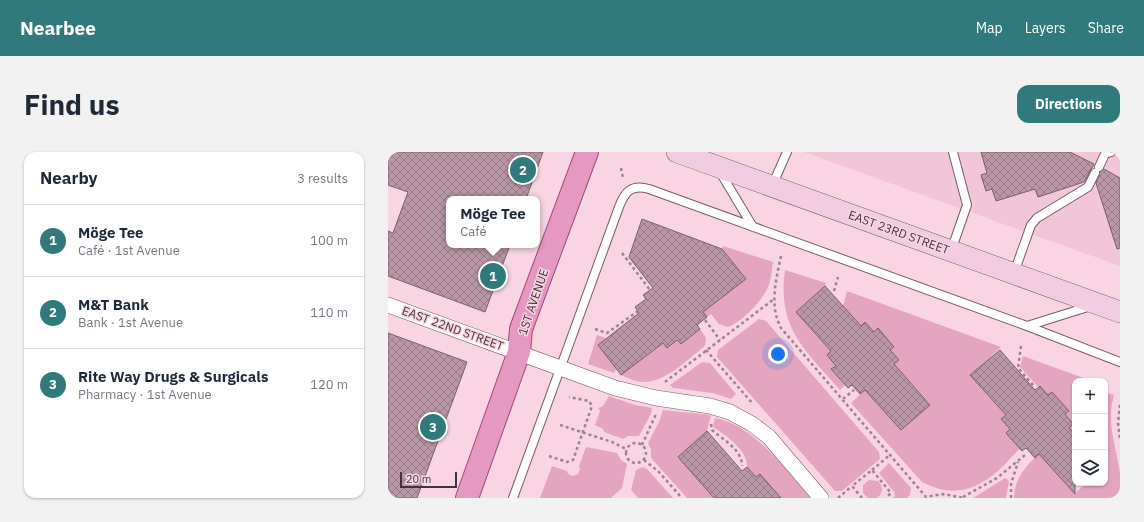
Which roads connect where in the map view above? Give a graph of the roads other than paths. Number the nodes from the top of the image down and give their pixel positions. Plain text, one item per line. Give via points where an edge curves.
1 (587, 152) edge
2 (677, 152) edge
3 (787, 152) edge
4 (953, 152) edge
5 (1106, 153) edge
6 (716, 166) junction
7 (772, 186) junction
8 (753, 227) junction
9 (951, 251) junction
10 (1014, 274) junction
11 (1097, 304) junction
12 (388, 305) edge
13 (1120, 312) edge
14 (1027, 326) junction
15 (519, 352) junction
16 (1120, 362) edge
17 (560, 368) junction
18 (467, 498) edge
19 (513, 498) edge
20 (821, 498) edge

1 - 15 main road, 1ST AVENUE via 521,329
2 - 6 main road, EAST 23RD STREET
3 - 7 lane
4 - 9 lane via 967,204
5 - 10 lane via 1088,187 1037,218 1031,225
6 - 7 main road, EAST 23RD STREET
6 - 8 lane
7 - 9 main road, EAST 23RD STREET
8 - 14 lane
8 - 17 lane via 649,189 637,187 629,190 622,197
9 - 10 main road, EAST 23RD STREET
10 - 11 main road, EAST 23RD STREET
11 - 13 main road, EAST 23RD STREET
11 - 14 lane
12 - 15 street, EAST 22ND STREET
14 - 16 lane
15 - 17 street, EAST 22ND STREET
15 - 18 main road, 1ST AVENUE
17 - 19 lane
17 - 20 street, EAST 22ND STREET via 629,392 710,406 730,412 752,424 768,437

